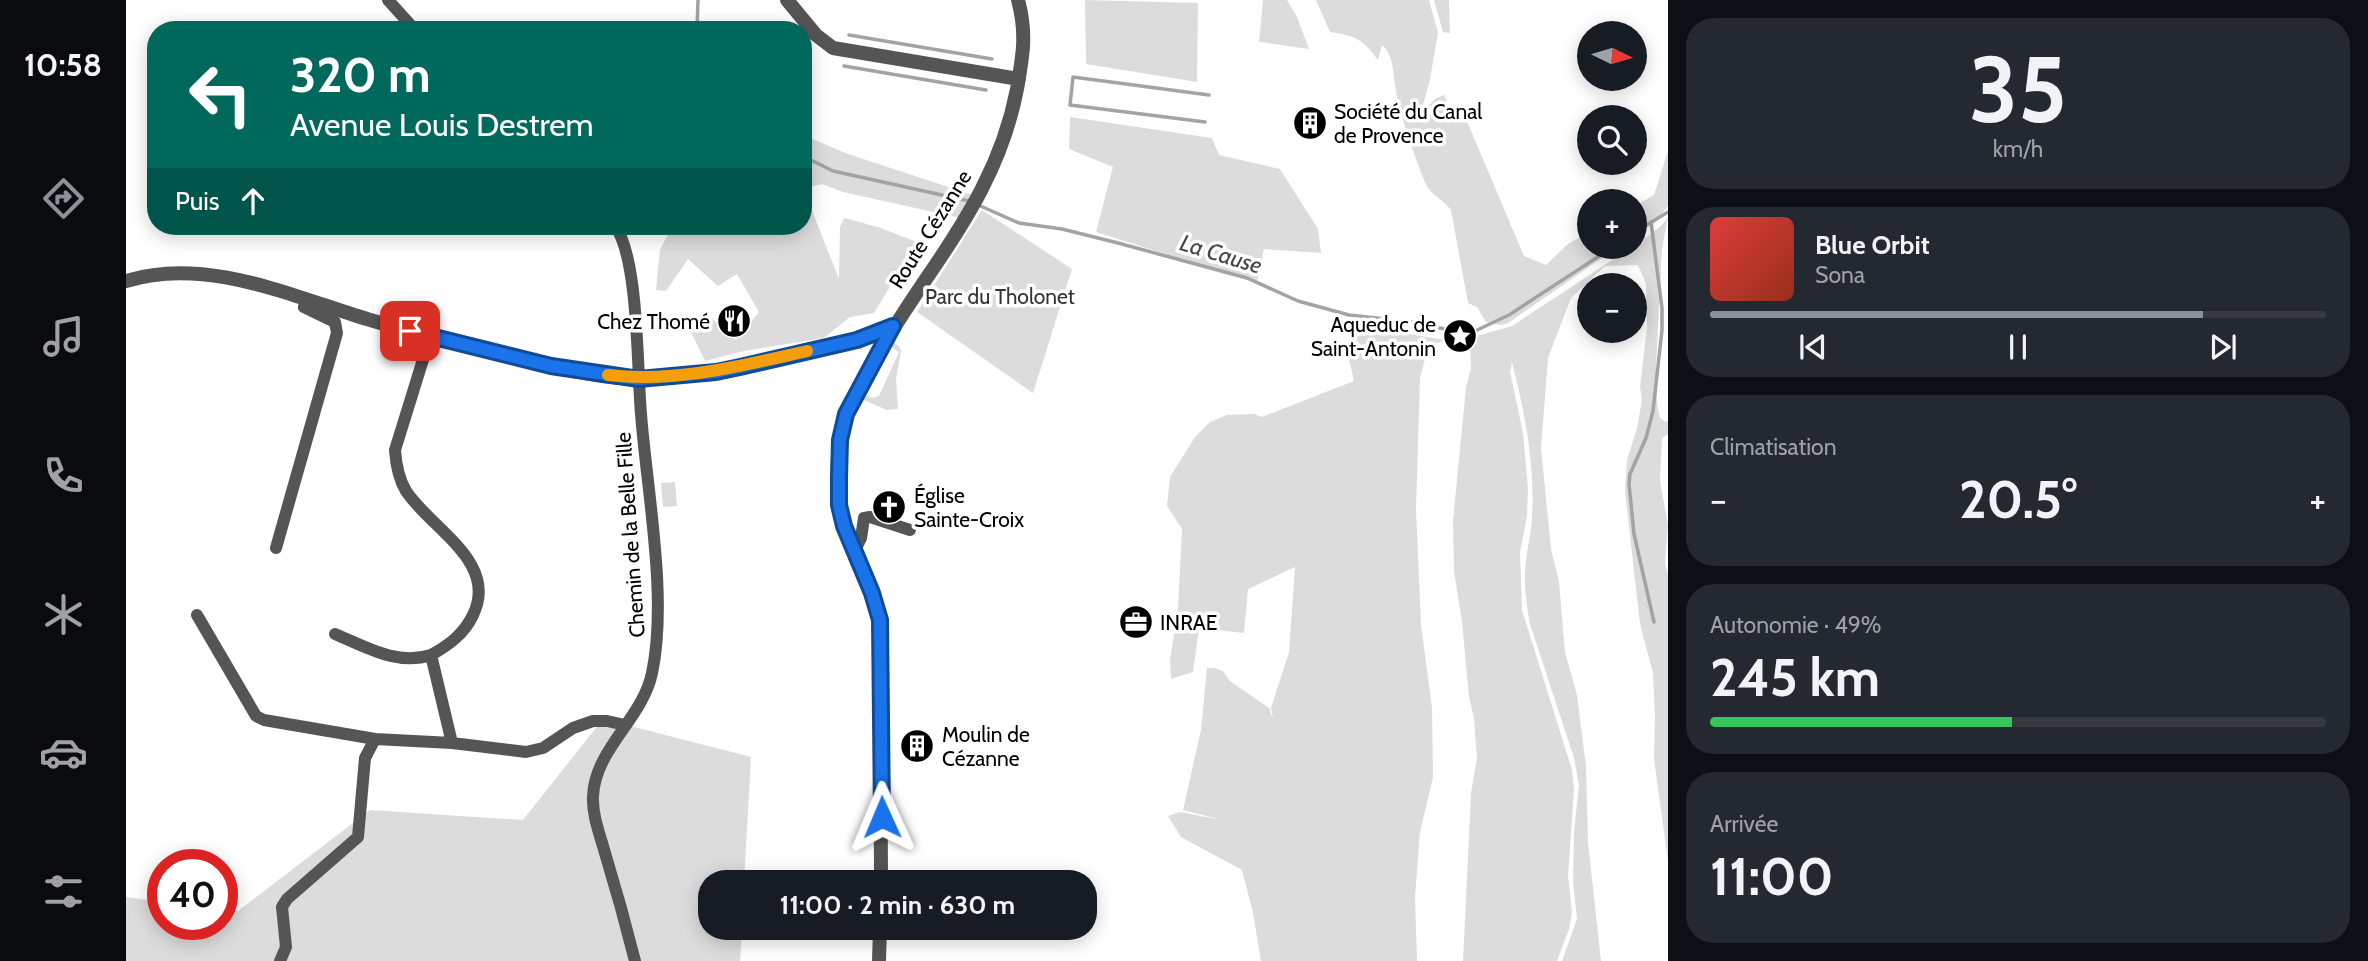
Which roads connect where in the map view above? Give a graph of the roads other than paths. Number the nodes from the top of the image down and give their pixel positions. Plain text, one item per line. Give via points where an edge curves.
1 (388, 0) edge
2 (787, 0) edge
3 (1018, 0) edge
4 (407, 21) edge
5 (804, 21) edge
6 (812, 30) edge
7 (1019, 79) junction
8 (620, 235) edge
9 (126, 281) edge
10 (306, 300) junction
11 (893, 326) junction
12 (430, 337) junction
13 (639, 379) junction
14 (909, 530) dead end
15 (275, 548) dead end
16 (854, 552) junction
17 (197, 615) dead end
18 (335, 634) dead end
19 (431, 655) junction
20 (625, 725) junction
21 (375, 739) junction
22 (452, 743) junction
23 (881, 870) edge
24 (880, 940) edge
25 (280, 961) edge
26 (635, 961) edge
27 (880, 961) edge

1 - 4 street
2 - 5 street
3 - 7 street, Route Cézanne via 1025,37
6 - 7 street via 833,48
7 - 11 street, Route Cézanne via 1008,130 977,201
8 - 13 street, Chemin de la Belle Fille via 632,286
9 - 10 street via 184,271
10 - 12 street
10 - 15 street via 304,307 335,322 337,333
11 - 13 street via 857,340 740,367
11 - 16 street, Route Cézanne via 851,403 842,430 839,505
12 - 13 street via 572,370
12 - 19 street via 396,441 396,468 412,498 470,561 480,591 469,624 447,647
13 - 20 street, Chemin de la Belle Fille via 656,570 657,636 649,685
14 - 16 street via 864,518
16 - 23 street, Route Cézanne via 880,620
17 - 21 street via 256,716
18 - 19 street via 397,658
19 - 22 street
20 - 22 street via 593,721 535,751
20 - 26 street, Chemin de la Belle Fille via 603,762 593,799
21 - 22 street
21 - 25 street via 365,758 358,837 287,899 282,907 286,947
24 - 27 street

